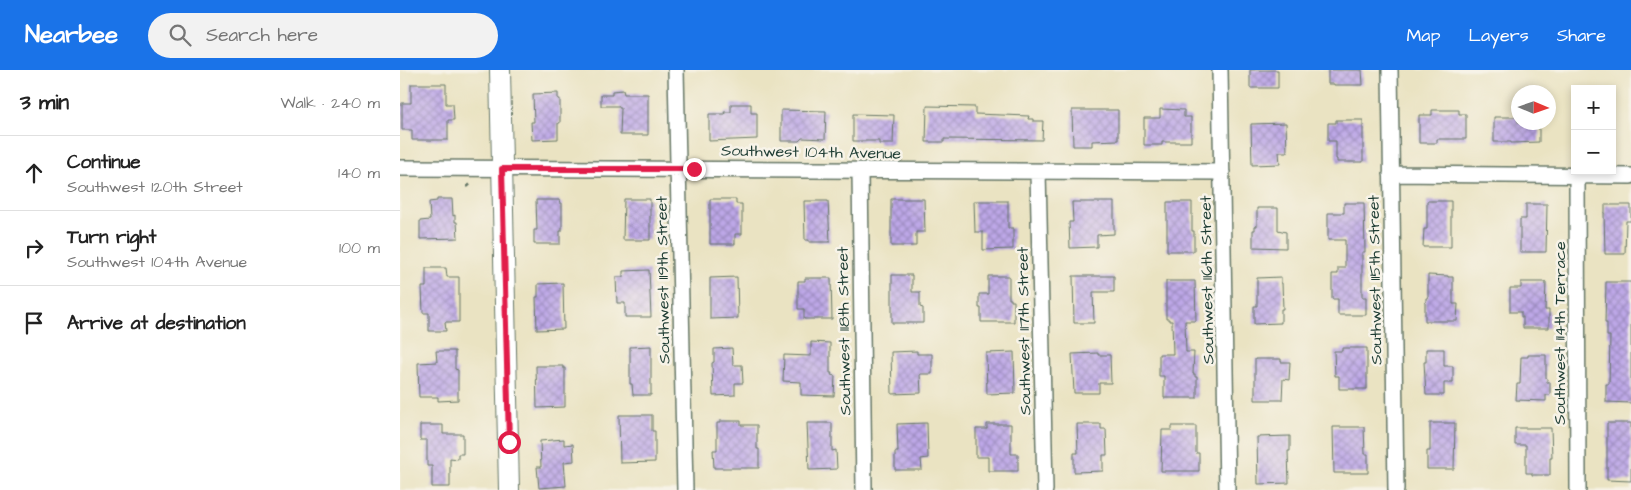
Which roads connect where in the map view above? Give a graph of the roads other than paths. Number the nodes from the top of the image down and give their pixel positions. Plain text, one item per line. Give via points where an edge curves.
1 (500, 70) edge
2 (676, 70) edge
3 (1220, 70) edge
4 (1390, 70) edge
5 (400, 168) edge
6 (678, 168) junction
7 (502, 169) junction
8 (860, 170) junction
9 (1038, 172) junction
10 (1222, 172) junction
11 (1391, 174) junction
12 (1571, 175) edge
13 (1576, 175) joint
14 (1631, 176) edge
15 (509, 490) edge
16 (685, 490) edge
17 (864, 490) edge
18 (1045, 490) edge
19 (1227, 490) edge
20 (1396, 490) edge
21 (1578, 490) edge

1 - 7 street
2 - 6 street, Southwest 119th Street
3 - 10 street, Southwest 116th Street
4 - 11 street, Southwest 115th Street
5 - 7 street, Southwest 104th Avenue
6 - 7 street, Southwest 104th Avenue
6 - 8 street, Southwest 104th Avenue
6 - 16 street, Southwest 119th Street
7 - 15 street
8 - 9 street, Southwest 104th Avenue
8 - 17 street, Southwest 118th Street
9 - 10 street, Southwest 104th Avenue
9 - 18 street, Southwest 117th Street
10 - 19 street, Southwest 116th Street
11 - 12 street
11 - 20 street, Southwest 115th Street
13 - 14 street
13 - 21 street, Southwest 114th Terrace

